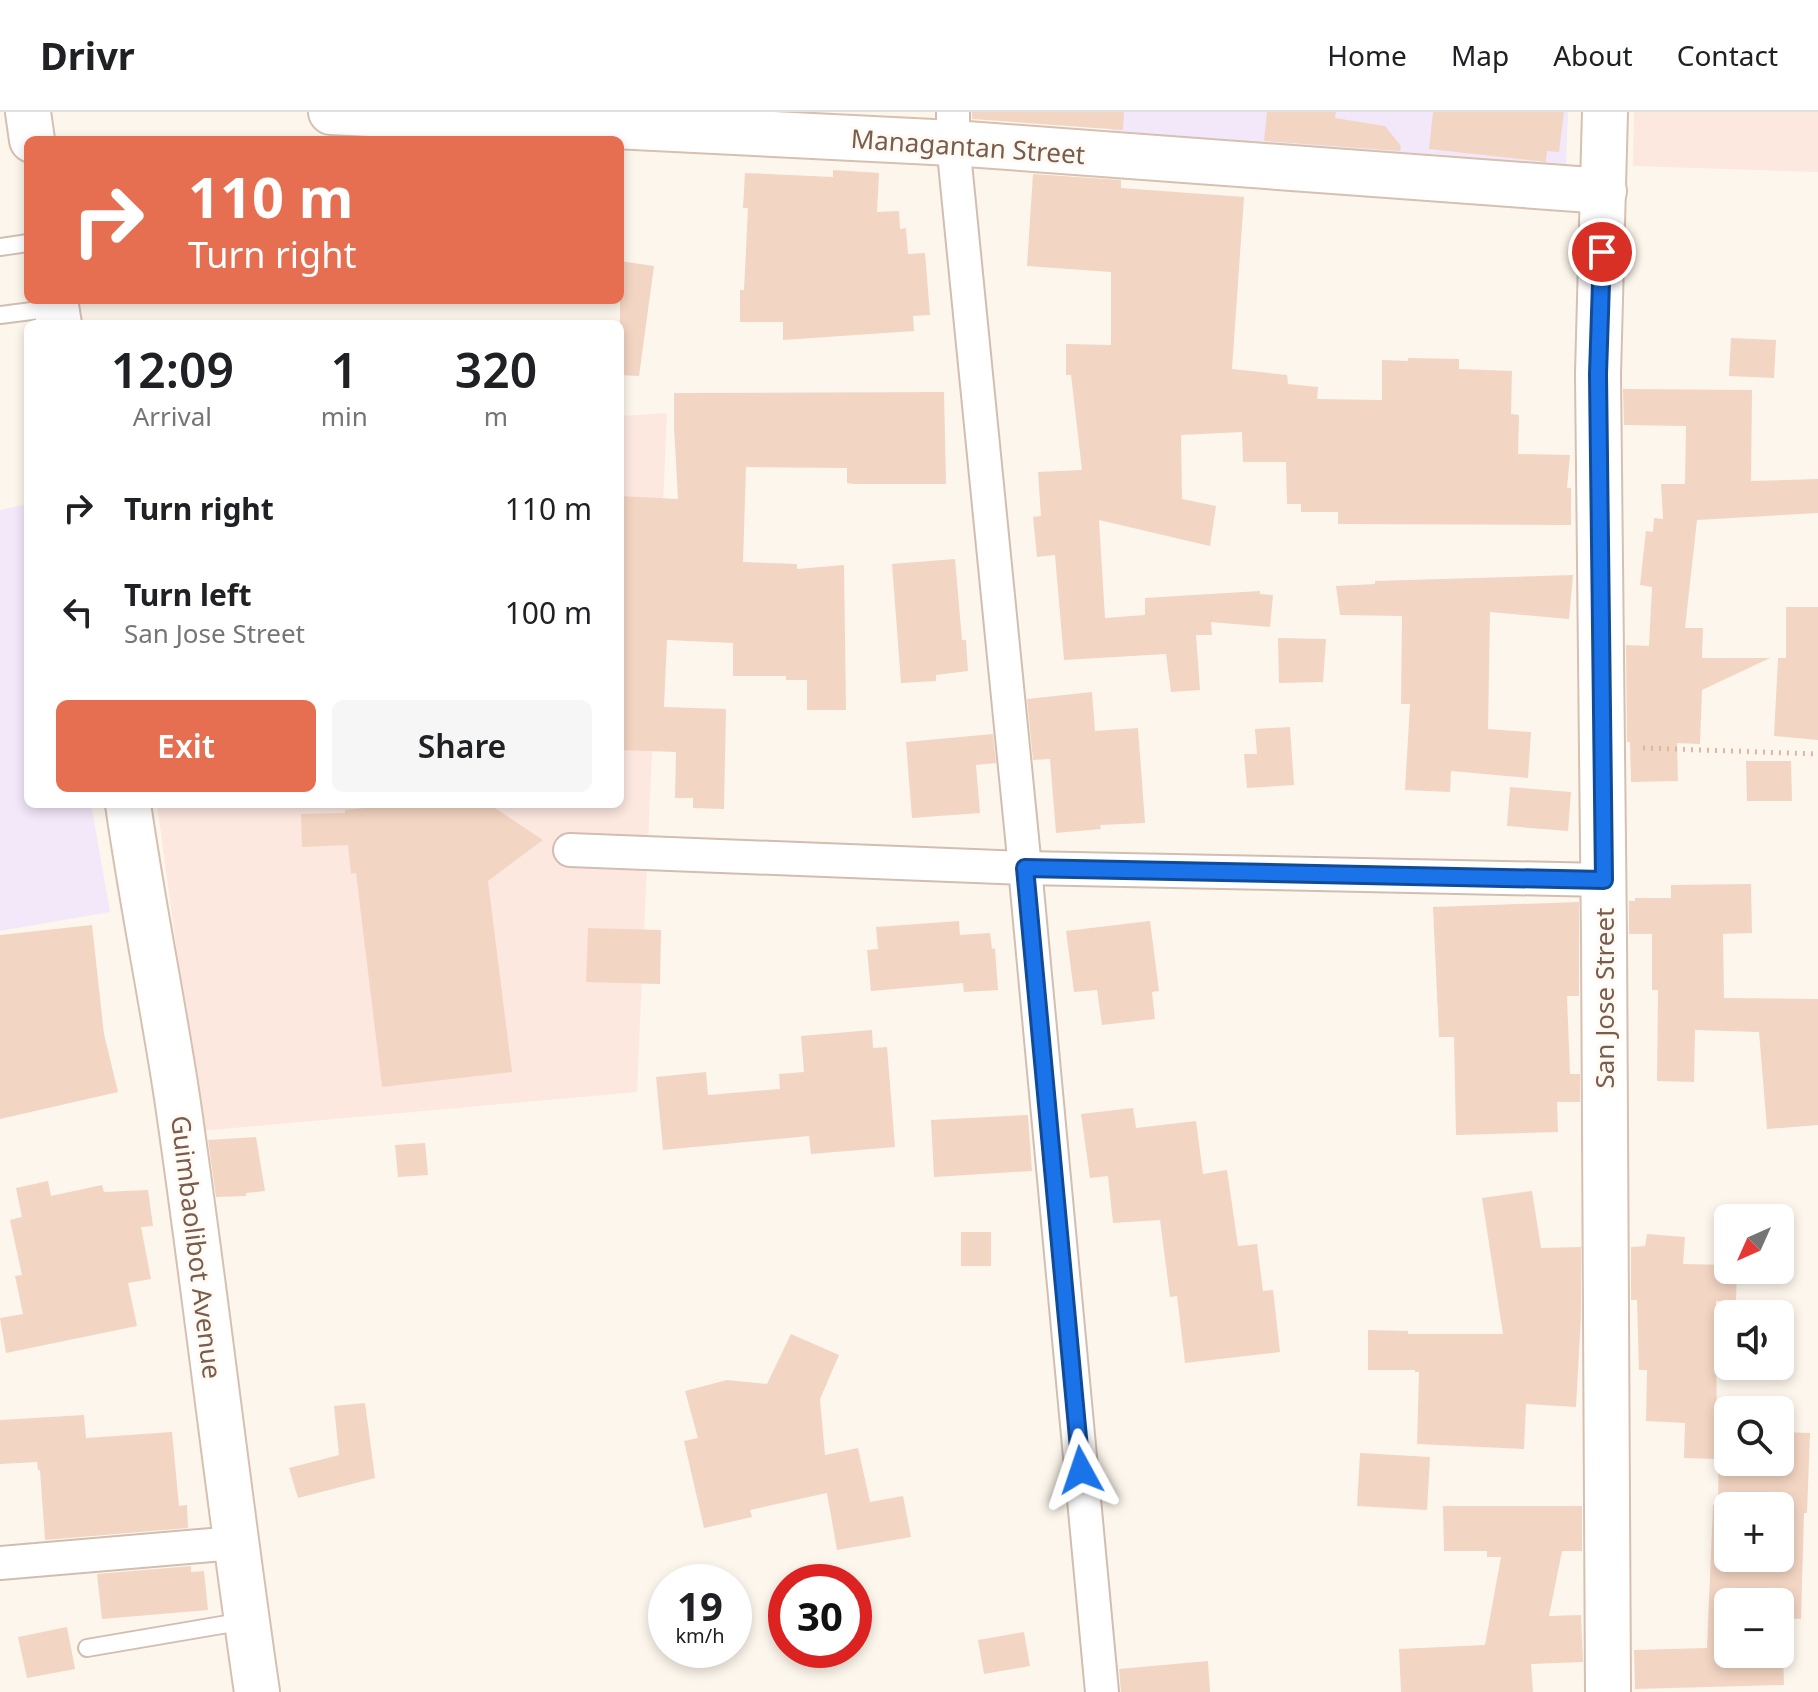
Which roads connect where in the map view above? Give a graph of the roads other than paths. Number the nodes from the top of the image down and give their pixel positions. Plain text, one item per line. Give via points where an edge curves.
1 (28, 112) edge
2 (331, 112) edge
3 (1605, 112) edge
4 (953, 128) edge
5 (31, 136) edge
6 (1604, 191) junction
7 (24, 244) edge
8 (0, 247) edge
9 (57, 310) edge
10 (0, 315) edge
11 (129, 808) edge
12 (570, 850) dead end
13 (1025, 868) junction
14 (1604, 880) junction
15 (235, 1543) junction
16 (0, 1563) edge
17 (246, 1621) junction
18 (87, 1648) dead end
19 (257, 1692) edge
20 (1102, 1692) edge
21 (1608, 1692) edge

1 - 5 street
2 - 4 street, Managantan Street
3 - 6 street, San Jose Street
4 - 6 street, Managantan Street
4 - 13 street
6 - 14 street, San Jose Street via 1598,374
7 - 8 lane
9 - 10 lane
11 - 15 street, Guimbaolibot Avenue via 177,1096
12 - 13 street
13 - 14 street
13 - 20 street
14 - 21 street, San Jose Street
15 - 16 street
15 - 17 street, Guimbaolibot Avenue
17 - 18 lane
17 - 19 street, Guimbaolibot Avenue

